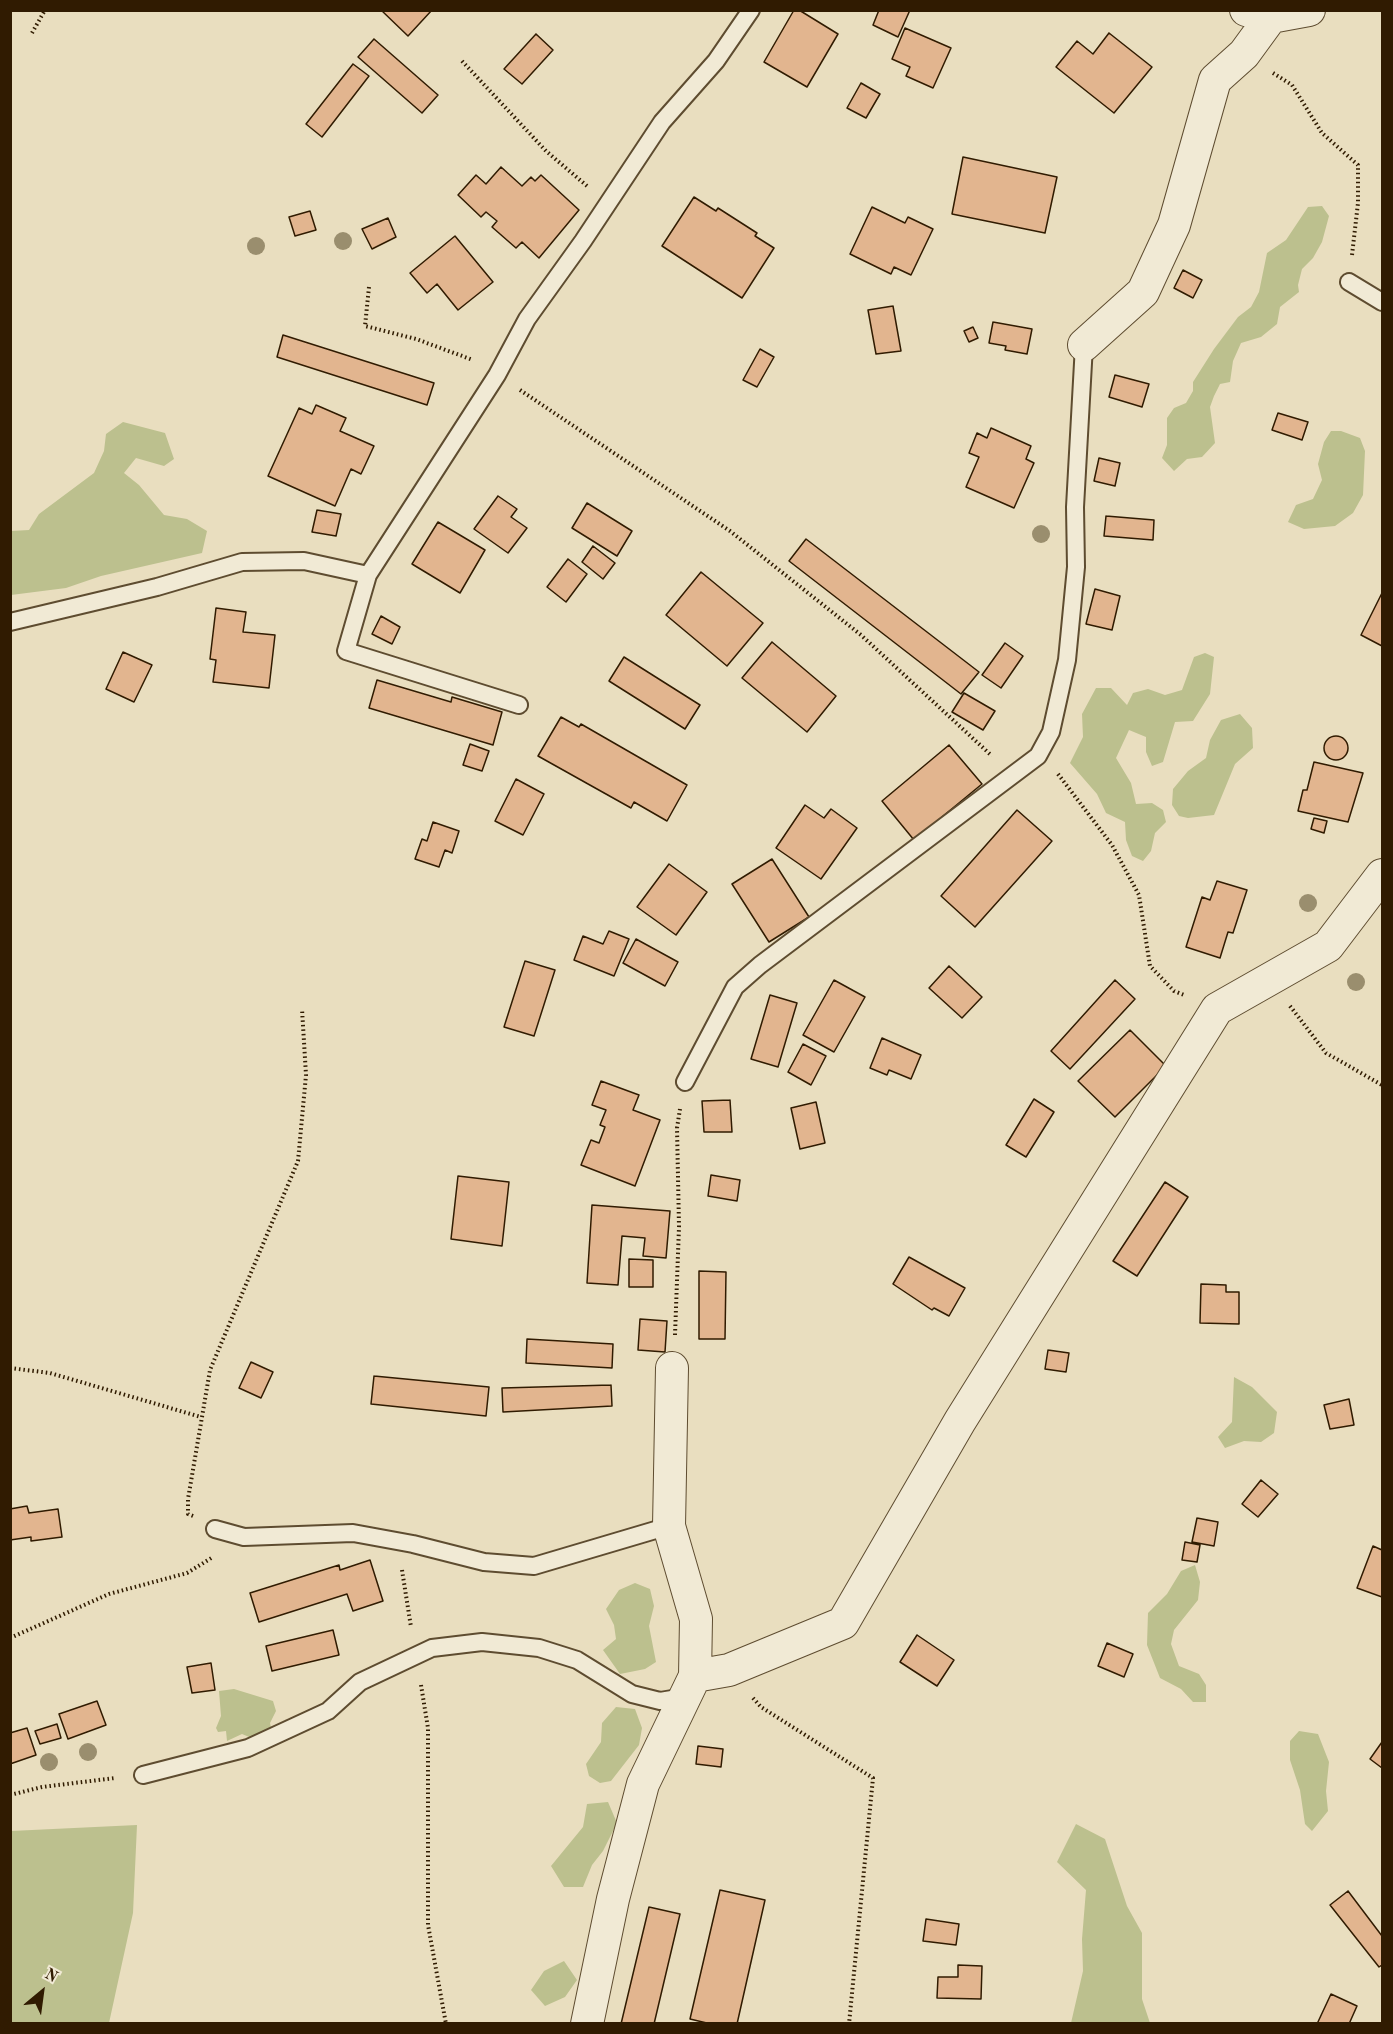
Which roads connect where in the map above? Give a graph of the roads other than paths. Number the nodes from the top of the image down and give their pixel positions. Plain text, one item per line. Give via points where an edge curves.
1 (751, 10) edge
2 (1309, 10) edge
3 (1259, 14) edge
4 (1349, 282) road end
5 (1383, 302) edge
6 (1084, 345) joint
7 (368, 575) junction
8 (10, 622) edge
9 (519, 705) dead end
10 (1383, 875) edge
11 (685, 1082) road end
12 (672, 1368) road end
13 (669, 1526) junction
14 (215, 1529) road end
15 (689, 1687) junction
16 (143, 1775) road end
17 (587, 2024) edge

1 - 7 lane via 716,61 662,122 527,319 497,375
2 - 3 street
3 - 6 street via 1244,54 1215,80 1174,225 1143,292
4 - 5 lane
6 - 11 lane via 1075,507 1076,567 1067,660 1051,732 1038,756 735,987
7 - 8 lane via 304,561 242,562
7 - 9 lane via 346,651
10 - 15 street via 1328,946 1217,1010 996,1362 843,1623
12 - 13 street
13 - 14 lane via 534,1566 484,1562 353,1533 244,1537
13 - 15 street via 696,1619
15 - 16 lane via 660,1701 632,1694 577,1660 539,1648 482,1642 432,1648 360,1682 328,1711 248,1748
15 - 17 street via 643,1784 613,1899

